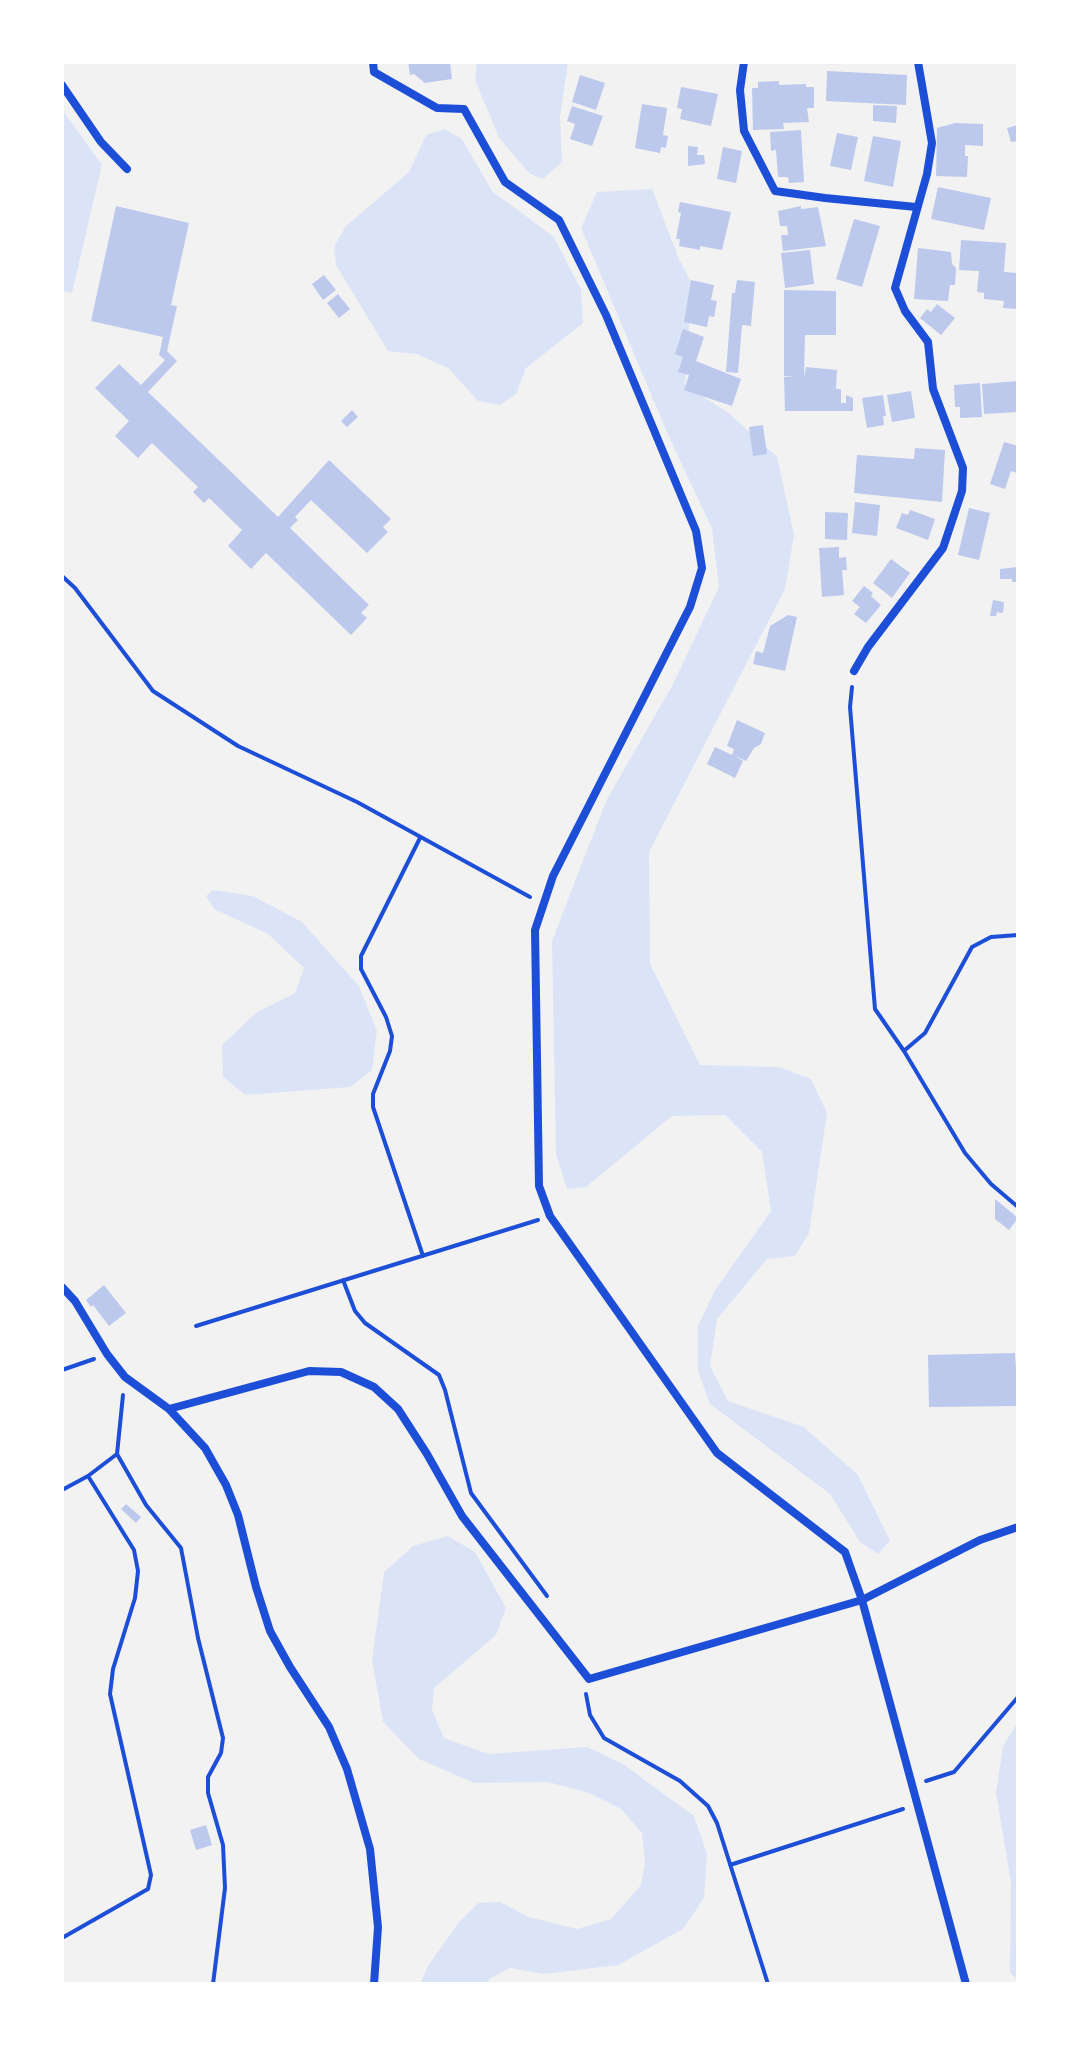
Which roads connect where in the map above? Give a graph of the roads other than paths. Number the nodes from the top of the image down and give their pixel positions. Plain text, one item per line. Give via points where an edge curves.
1 (373, 62) edge
2 (744, 62) edge
3 (918, 62) edge
4 (62, 85) edge
5 (127, 169) dead end
6 (916, 207) junction
7 (854, 671) road end
8 (62, 1287) edge
9 (169, 1409) junction
10 (1018, 1527) edge
11 (862, 1600) junction
12 (374, 1984) edge
13 (966, 1984) edge

1 - 11 street via 374,72 437,108 464,109 505,182 559,220 606,315 696,531 702,568 690,607 553,876 535,930 539,1186 550,1216 717,1453 845,1552
2 - 6 street via 744,131 775,191
3 - 6 street via 932,143
4 - 5 street via 101,142
6 - 7 street via 895,288 928,342 933,389 963,468 962,491 943,548
8 - 9 street via 125,1377
9 - 11 street via 309,1371 341,1372 374,1387 398,1409 462,1516 589,1679
9 - 12 street via 205,1448 226,1485 270,1631 329,1727 347,1769 370,1849 378,1927
10 - 11 street via 980,1540
11 - 13 street

